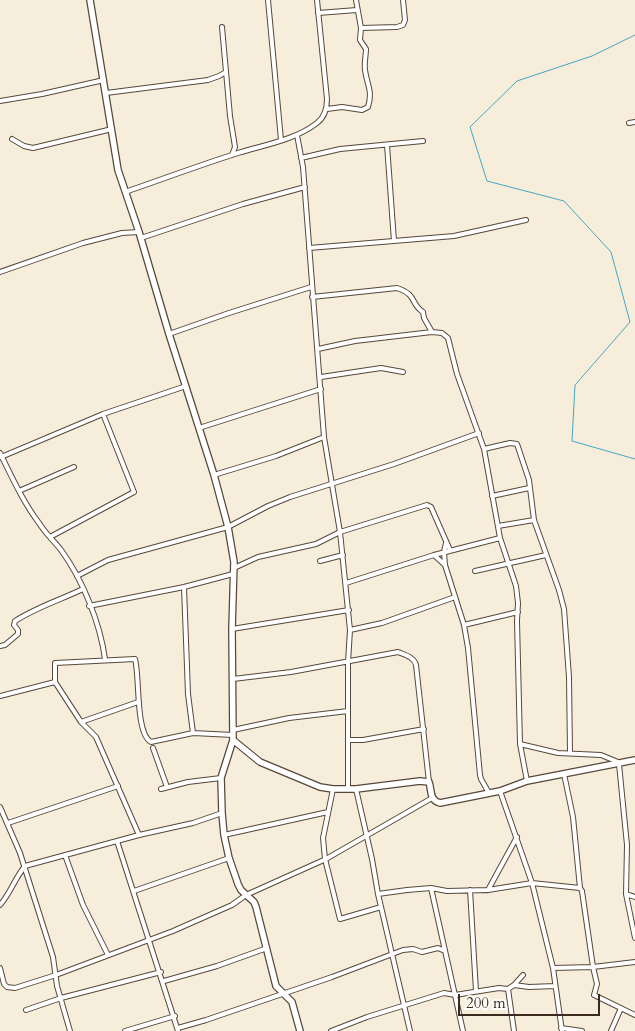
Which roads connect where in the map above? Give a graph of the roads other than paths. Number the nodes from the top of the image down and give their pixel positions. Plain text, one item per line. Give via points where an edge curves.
1 (90, 0) edge
2 (268, 0) edge
3 (317, 0) edge
4 (356, 0) edge
5 (403, 0) edge
6 (357, 10) junction
7 (318, 12) junction
8 (222, 27) dead end
9 (361, 28) junction
10 (226, 72) junction
11 (104, 80) junction
12 (106, 93) junction
13 (0, 101) edge
14 (327, 110) junction
15 (635, 122) edge
16 (629, 123) dead end
17 (112, 129) junction
18 (297, 135) junction
19 (12, 139) dead end
20 (282, 140) junction
21 (423, 141) dead end
22 (387, 144) junction
23 (235, 147) junction
24 (239, 153) junction
25 (232, 155) junction
26 (301, 158) junction
27 (304, 187) junction
28 (125, 192) junction
29 (526, 220) dead end
30 (139, 232) junction
31 (141, 238) junction
32 (394, 241) junction
33 (309, 248) junction
34 (0, 272) edge
35 (312, 287) junction
36 (312, 297) junction
37 (432, 332) junction
38 (169, 334) junction
39 (318, 349) junction
40 (403, 372) dead end
41 (321, 377) junction
42 (186, 386) junction
43 (321, 389) junction
44 (103, 414) junction
45 (199, 428) junction
46 (479, 433) junction
47 (324, 437) junction
48 (484, 449) junction
49 (1, 455) edge
50 (74, 467) dead end
51 (214, 475) junction
52 (331, 485) junction
53 (530, 488) junction
54 (19, 491) junction
55 (492, 496) junction
56 (534, 520) junction
57 (498, 526) junction
58 (228, 527) junction
59 (340, 532) junction
60 (50, 536) junction
61 (500, 538) junction
62 (446, 543) junction
63 (450, 550) junction
64 (444, 552) junction
65 (343, 555) junction
66 (434, 555) junction
67 (546, 555) junction
68 (320, 561) dead end
69 (509, 564) junction
70 (444, 565) junction
71 (233, 571) junction
72 (475, 571) dead end
73 (77, 576) junction
74 (346, 583) junction
75 (184, 587) junction
76 (83, 589) junction
77 (455, 597) junction
78 (90, 606) junction
79 (349, 610) junction
80 (518, 612) junction
81 (464, 625) junction
82 (232, 629) junction
83 (350, 630) junction
84 (0, 646) edge
85 (105, 659) junction
86 (348, 662) junction
87 (233, 679) junction
88 (55, 682) junction
89 (0, 695) edge
90 (138, 702) junction
91 (348, 711) junction
92 (81, 722) junction
93 (424, 729) junction
94 (194, 733) junction
95 (233, 735) junction
96 (349, 740) junction
97 (520, 744) junction
98 (153, 748) dead end
99 (570, 753) junction
100 (635, 760) edge
101 (620, 764) junction
102 (564, 774) junction
103 (222, 778) junction
104 (527, 781) junction
105 (429, 782) junction
106 (118, 786) junction
107 (167, 788) junction
108 (161, 789) dead end
109 (333, 789) junction
110 (356, 789) junction
111 (348, 790) junction
112 (500, 790) junction
113 (489, 793) junction
114 (432, 798) junction
115 (0, 807) edge
116 (328, 812) junction
117 (222, 813) junction
118 (8, 823) junction
119 (140, 835) junction
120 (224, 835) junction
121 (366, 835) junction
122 (517, 837) junction
123 (117, 841) junction
124 (65, 855) junction
125 (229, 858) junction
126 (326, 858) junction
127 (24, 866) junction
128 (532, 883) junction
129 (431, 888) junction
130 (580, 888) junction
131 (470, 890) junction
132 (488, 890) junction
133 (134, 891) junction
134 (378, 894) junction
135 (626, 894) junction
136 (246, 895) junction
137 (635, 897) edge
138 (0, 904) edge
139 (381, 906) junction
140 (635, 938) edge
141 (150, 939) junction
142 (267, 948) junction
143 (445, 952) junction
144 (392, 954) junction
145 (108, 955) junction
146 (635, 962) edge
147 (593, 966) junction
148 (0, 968) edge
149 (553, 968) junction
150 (161, 972) junction
151 (56, 975) junction
152 (523, 975) dead end
153 (164, 981) junction
154 (514, 985) junction
155 (554, 986) junction
156 (508, 989) junction
157 (476, 992) junction
158 (282, 994) junction
159 (455, 995) junction
160 (61, 998) junction
161 (404, 1005) junction
162 (621, 1008) junction
163 (26, 1010) dead end
164 (635, 1015) edge
165 (175, 1016) junction
166 (178, 1029) edge
167 (561, 1030) edge
168 (70, 1031) edge
169 (125, 1031) edge
170 (300, 1031) edge
171 (331, 1031) edge
172 (410, 1031) edge
173 (463, 1031) edge
174 (514, 1031) edge
175 (582, 1031) edge
176 (611, 1031) edge

1 - 11 street
2 - 20 street
3 - 7 street
4 - 6 street
5 - 9 street via 405,20 402,25
6 - 7 street
6 - 9 street
7 - 14 street
8 - 10 street
9 - 14 street via 360,40 366,49 365,69 370,88 368,107 362,110 342,107
10 - 12 street via 208,80
10 - 23 street
11 - 12 street
11 - 13 street
12 - 17 street
14 - 18 street via 318,122
15 - 16 street
17 - 19 street via 33,148
17 - 28 street
18 - 20 street
18 - 26 street
20 - 24 street
21 - 22 street
22 - 26 street via 340,149
22 - 32 street
23 - 24 street
23 - 25 street
24 - 25 street
25 - 28 street
26 - 27 street
27 - 31 street
27 - 33 street
28 - 30 street
29 - 32 street via 454,236
30 - 31 street
30 - 34 street via 82,243
31 - 38 street
32 - 33 street
33 - 35 street
35 - 36 street
35 - 38 street
36 - 37 street via 397,288 410,294
36 - 39 street
37 - 39 street via 354,341
37 - 46 street via 442,333 448,338
38 - 42 street
39 - 41 street
40 - 41 street via 381,368
41 - 43 street
42 - 44 street
42 - 45 street
43 - 45 street
43 - 47 street
44 - 49 street
44 - 60 street via 134,492
45 - 51 street
46 - 48 street
46 - 52 street
47 - 51 street
47 - 52 street
48 - 53 street via 517,444
48 - 55 street
49 - 54 street
50 - 54 street
51 - 58 street
52 - 58 street via 268,506
52 - 59 street
53 - 55 street
53 - 56 street
54 - 60 street via 38,523
55 - 57 street
56 - 57 street
56 - 67 street
57 - 61 street
58 - 71 street
58 - 73 street via 108,560
59 - 62 street via 427,505
59 - 65 street
59 - 71 street via 316,544 258,557
60 - 73 street
61 - 63 street
61 - 69 street
62 - 63 street
62 - 64 street
63 - 64 street
64 - 66 street
64 - 70 street
65 - 68 street
65 - 74 street
66 - 70 street
66 - 74 street
67 - 69 street
67 - 99 street via 564,610
69 - 72 street
69 - 80 street via 516,586
70 - 77 street
71 - 75 street
71 - 82 street
73 - 76 street
74 - 79 street
75 - 78 street
75 - 94 street via 188,694
76 - 78 street
76 - 84 street via 44,604 15,621 18,634
77 - 81 street
77 - 83 street via 382,623
78 - 85 street via 102,639
79 - 82 street
79 - 83 street
80 - 81 street
80 - 97 street
81 - 113 street via 480,775
82 - 87 street
83 - 86 street
85 - 88 street via 56,662
85 - 90 street via 135,659
86 - 87 street
86 - 91 street
86 - 93 street via 398,652 415,661
87 - 95 street
88 - 89 street
88 - 92 street
90 - 92 street
90 - 94 street via 142,725 151,742
91 - 95 street via 289,718
91 - 96 street
92 - 106 street via 96,737
93 - 96 street
93 - 105 street
94 - 95 street
95 - 103 street
95 - 109 street via 260,762 320,787
96 - 111 street
97 - 99 street
97 - 104 street
98 - 107 street
99 - 101 street via 601,755
100 - 101 street
101 - 102 street
101 - 135 street via 627,845
102 - 104 street
102 - 130 street via 573,817
103 - 107 street
103 - 117 street
104 - 112 street
105 - 110 street
105 - 114 street
106 - 118 street
106 - 119 street
107 - 108 street
109 - 111 street
109 - 116 street
110 - 111 street
110 - 121 street
112 - 113 street
112 - 122 street
113 - 114 street via 440,803
114 - 121 street
115 - 118 street
116 - 120 street
116 - 126 street via 323,838
117 - 119 street
117 - 120 street
118 - 127 street
119 - 123 street
120 - 125 street
121 - 126 street
121 - 134 street
122 - 128 street
122 - 132 street
123 - 124 street
123 - 133 street
124 - 127 street
124 - 145 street via 83,905
125 - 133 street
125 - 136 street via 238,884
126 - 136 street
126 - 139 street via 340,919
127 - 138 street
127 - 151 street
128 - 130 street
128 - 132 street
128 - 149 street
129 - 131 street
129 - 134 street
129 - 143 street
130 - 147 street
131 - 132 street
131 - 157 street
133 - 141 street
134 - 139 street
135 - 137 street
135 - 140 street
136 - 141 street via 232,905
136 - 142 street via 256,907
139 - 144 street
141 - 145 street
141 - 150 street
142 - 153 street
142 - 158 street via 276,986
143 - 144 street via 438,948 422,952 403,950
143 - 159 street
144 - 158 street
144 - 161 street
145 - 151 street
146 - 147 street
147 - 149 street
147 - 162 street via 597,984 594,995
148 - 151 street via 4,984 10,988
149 - 155 street
150 - 153 street
150 - 160 street
151 - 160 street
152 - 154 street
153 - 165 street
154 - 155 street
154 - 156 street
155 - 167 street
156 - 157 street
156 - 174 street
157 - 159 street
158 - 166 street
158 - 170 street via 292,1002
159 - 161 street via 444,993
159 - 173 street
160 - 163 street
160 - 168 street
161 - 171 street
161 - 172 street
162 - 164 street
162 - 176 street
165 - 166 street
165 - 169 street
167 - 175 street

